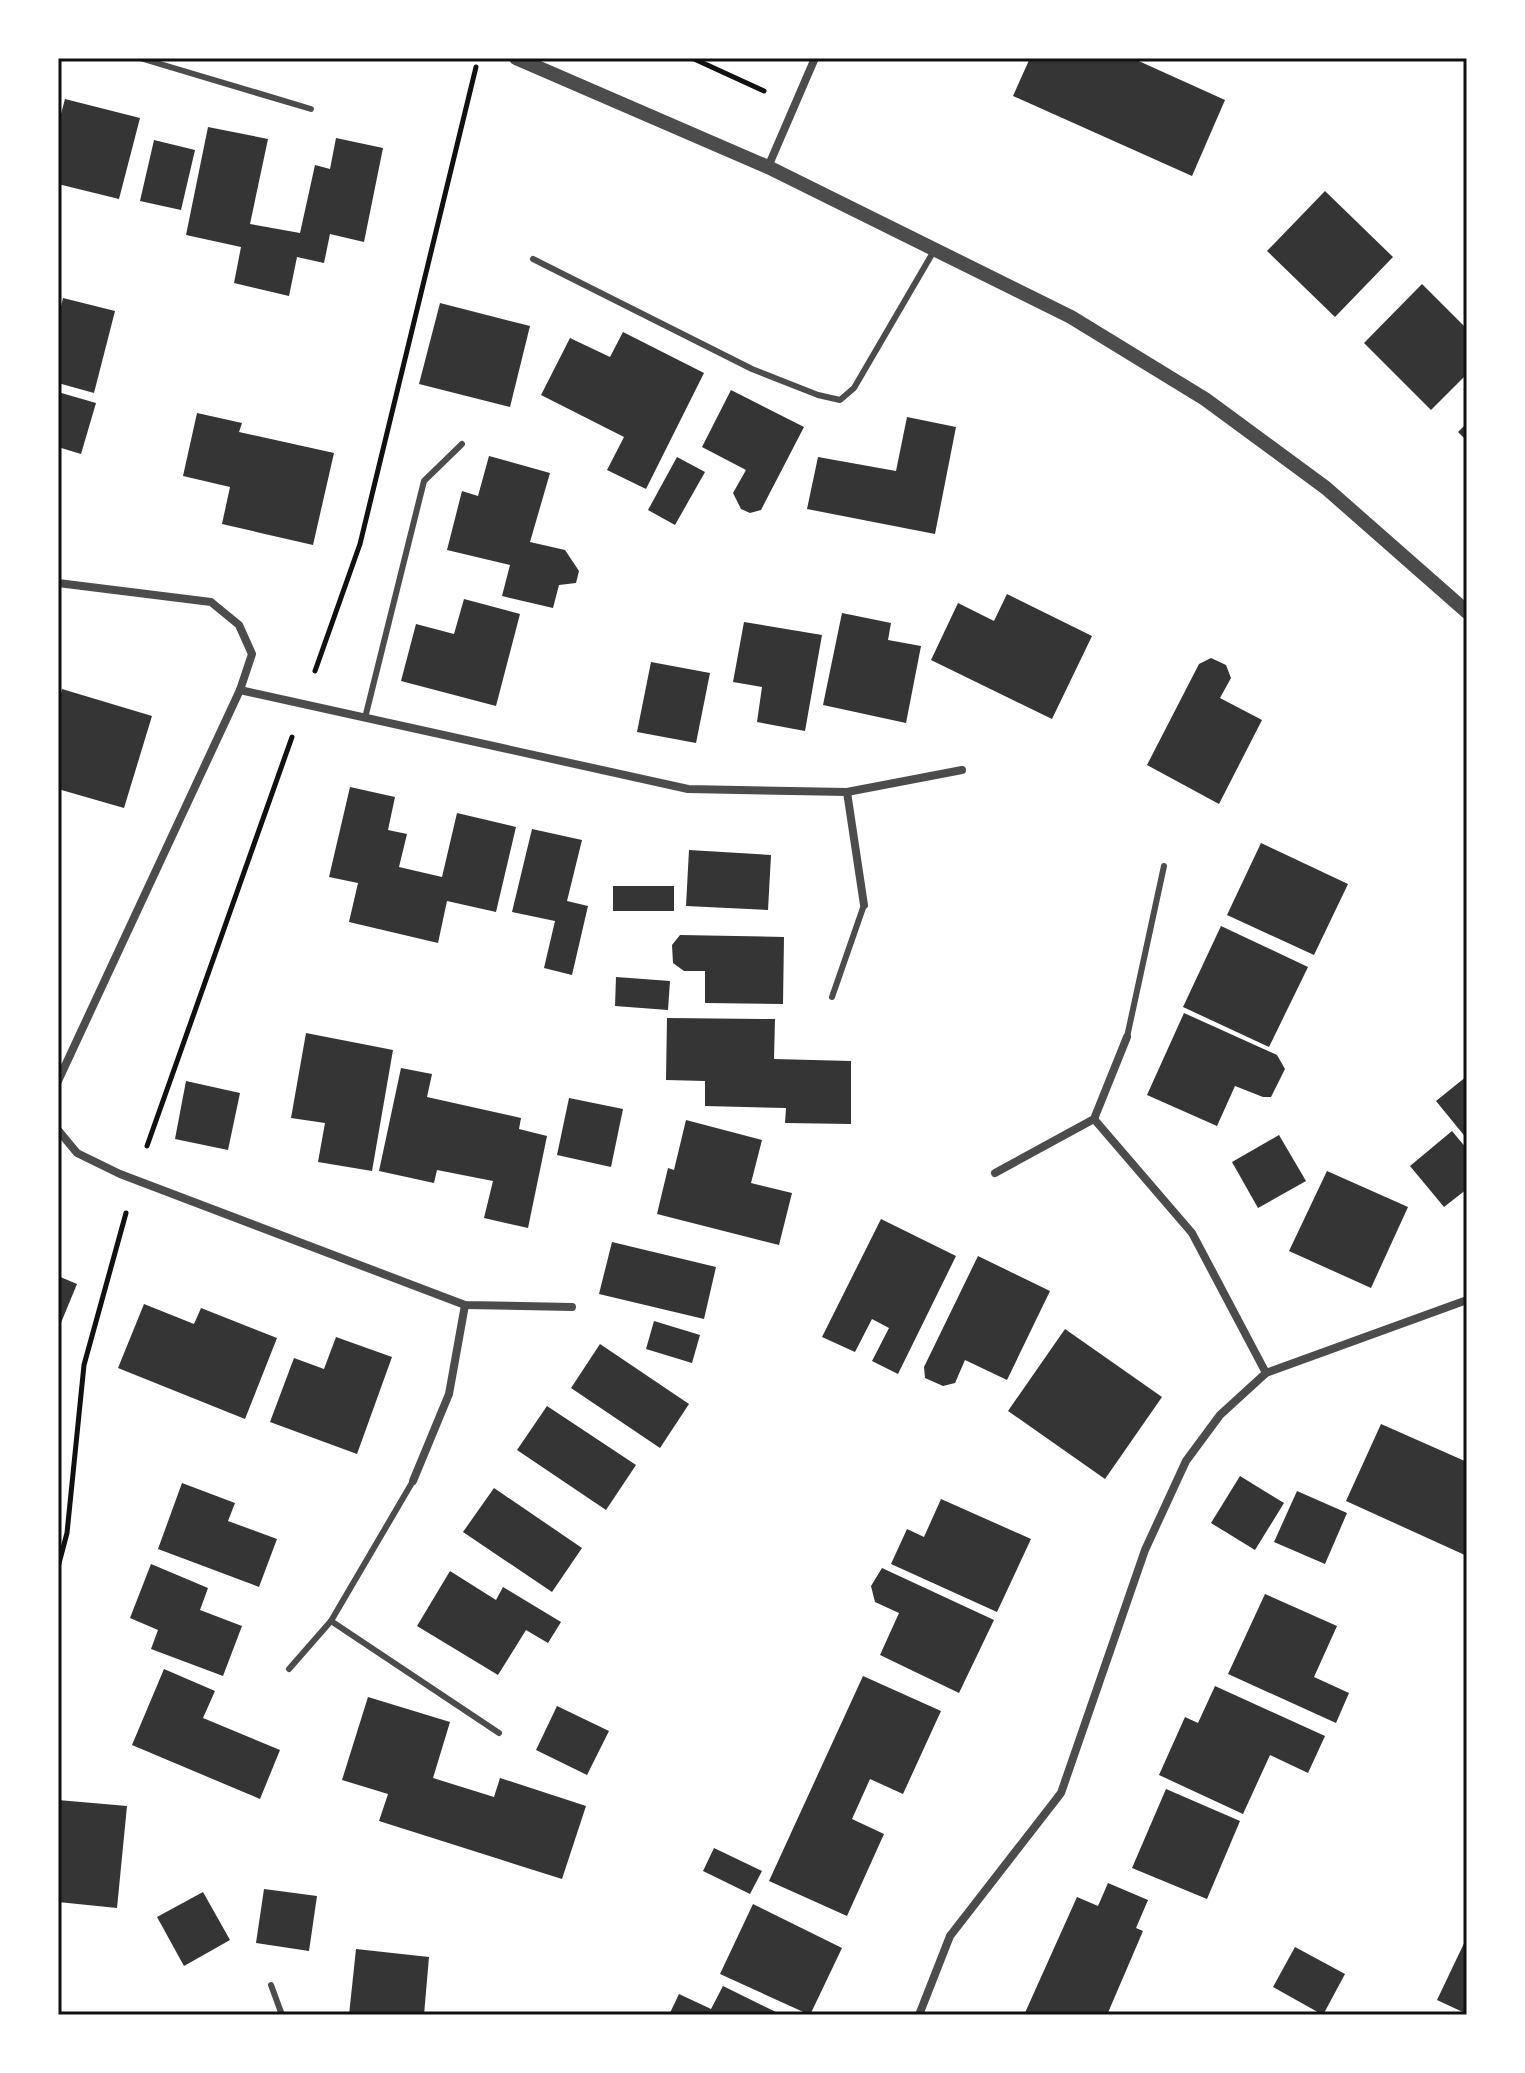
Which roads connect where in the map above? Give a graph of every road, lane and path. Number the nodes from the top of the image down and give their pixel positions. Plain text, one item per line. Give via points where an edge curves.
1 (140, 58) edge
2 (478, 58) edge
3 (516, 58) edge
4 (692, 58) edge
5 (815, 58) edge
6 (794, 105) junction
7 (311, 109) dead end
8 (768, 167) junction
9 (935, 249) junction
10 (533, 259) dead end
11 (462, 444) dead end
12 (58, 583) edge
13 (1467, 612) edge
14 (240, 690) junction
15 (304, 704) junction
16 (365, 718) junction
17 (962, 770) dead end
18 (847, 792) junction
19 (1164, 866) dead end
20 (864, 905) joint
21 (832, 997) dead end
22 (1127, 1037) joint
23 (58, 1081) edge
24 (1094, 1119) junction
25 (58, 1130) edge
26 (995, 1173) dead end
27 (135, 1179) junction
28 (1467, 1300) edge
29 (465, 1305) junction
30 (572, 1307) dead end
31 (1266, 1373) junction
32 (413, 1481) joint
33 (58, 1567) edge
34 (331, 1621) junction
35 (289, 1669) dead end
36 (499, 1733) dead end
37 (271, 1985) dead end
38 (282, 2015) edge
39 (919, 2015) edge

1 - 7 lane
2 - 15 path via 360,544
3 - 8 street
4 - 6 path
5 - 6 street
6 - 8 street
8 - 9 street
9 - 10 lane via 854,388 840,400 752,369
9 - 13 street via 1071,317 1205,399 1326,488
11 - 16 lane via 424,481
12 - 14 street via 211,602 239,625 252,654
14 - 15 street
14 - 23 street
15 - 16 street
15 - 27 path
16 - 18 street via 688,789
17 - 18 street
18 - 20 street
19 - 22 lane
20 - 21 lane
22 - 24 street
24 - 26 street
24 - 31 street via 1192,1233
25 - 27 street via 77,1153
27 - 29 street
27 - 33 path via 84,1365 67,1533
28 - 31 street
29 - 30 street
29 - 32 street via 449,1394
31 - 39 street via 1220,1415 1186,1461 1145,1550 1061,1793 950,1936
32 - 34 lane
34 - 35 lane
34 - 36 lane
37 - 38 lane

